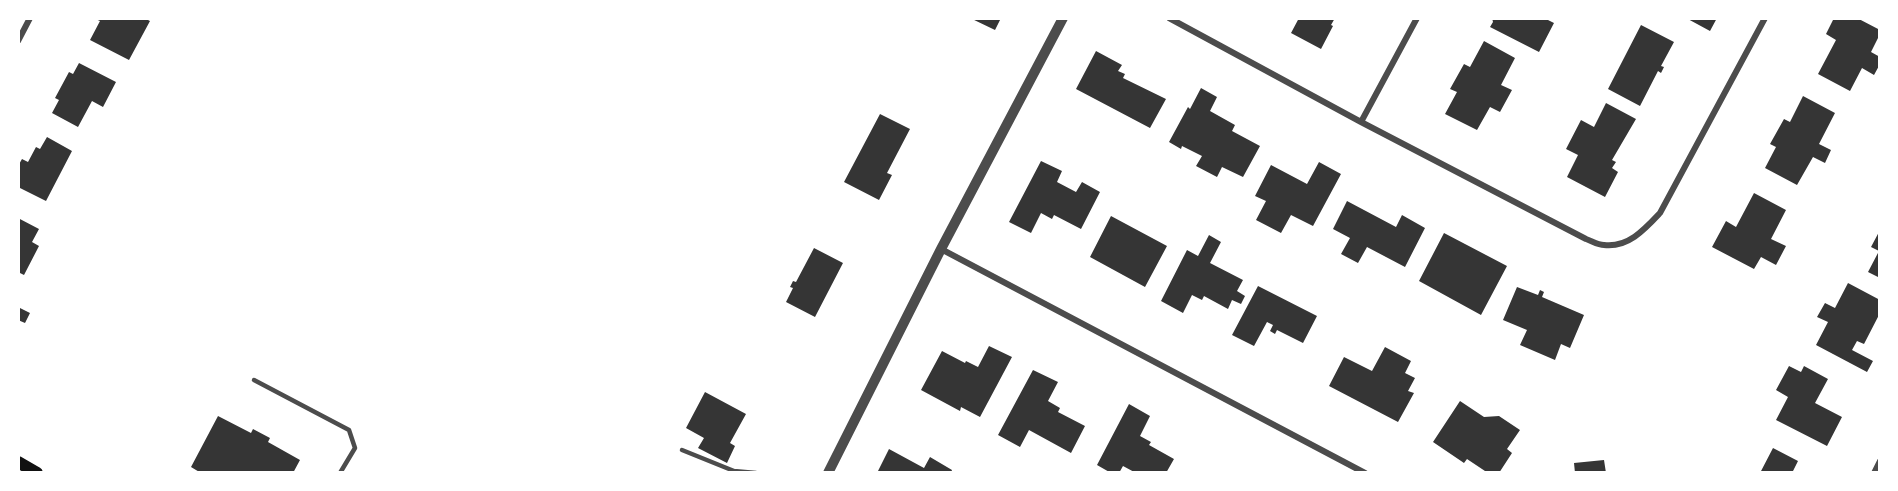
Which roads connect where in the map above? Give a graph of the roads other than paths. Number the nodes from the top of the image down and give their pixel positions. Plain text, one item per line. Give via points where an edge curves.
1 (30, 18) edge
2 (1063, 18) edge
3 (1169, 18) edge
4 (1417, 18) edge
5 (1765, 18) edge
6 (18, 41) edge
7 (1361, 122) junction
8 (941, 249) junction
9 (254, 380) dead end
10 (682, 450) dead end
11 (1880, 461) edge
12 (18, 462) edge
13 (37, 473) edge
14 (340, 473) edge
15 (756, 473) edge
16 (828, 473) edge
17 (1365, 473) edge
18 (1874, 473) edge

1 - 6 street
2 - 8 street
3 - 7 street
4 - 7 street
5 - 7 street via 1660,213 1642,232 1622,244 1604,245 1586,239
8 - 16 street
8 - 17 street
9 - 14 lane via 349,430 355,448
10 - 15 lane via 735,471
11 - 18 street
12 - 13 main road

